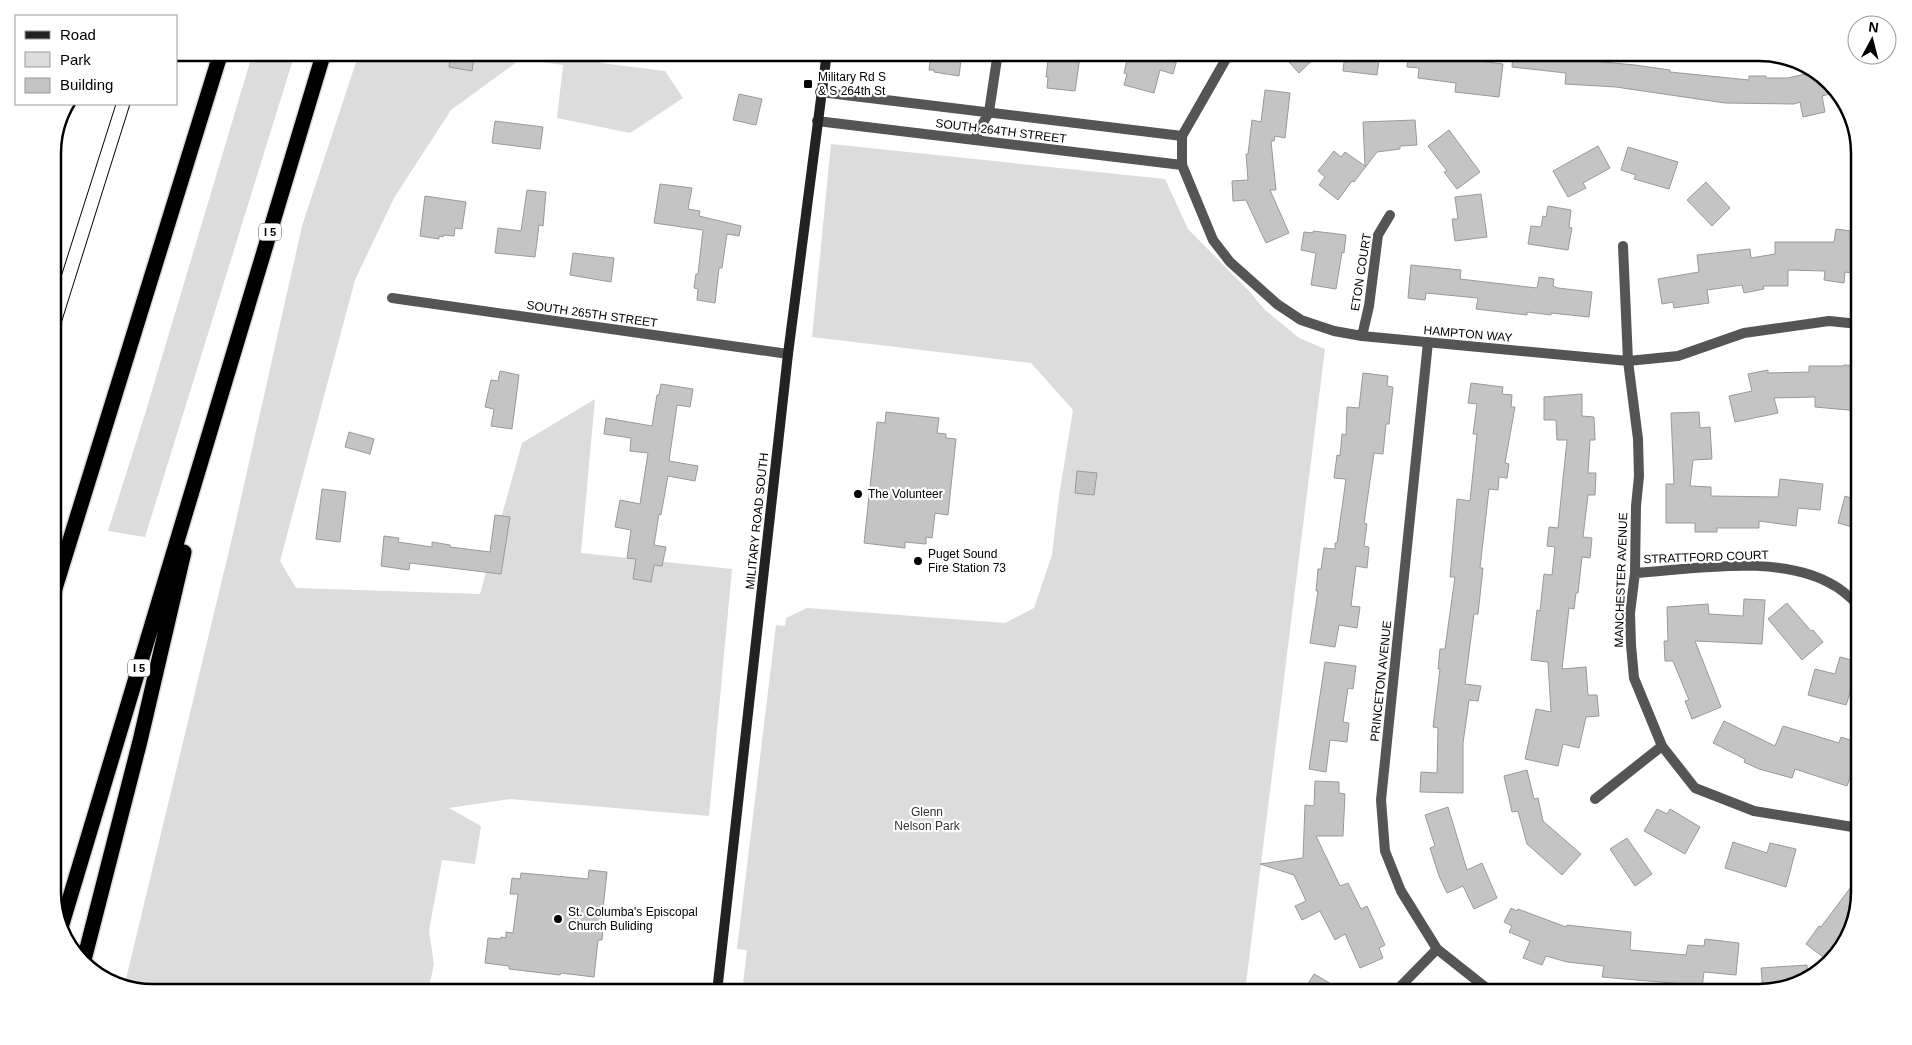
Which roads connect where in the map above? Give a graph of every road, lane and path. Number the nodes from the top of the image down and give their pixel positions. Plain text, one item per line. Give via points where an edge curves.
1 (217, 61) edge
2 (321, 61) edge
3 (825, 61) edge
4 (997, 61) edge
5 (1225, 61) edge
6 (820, 92) junction
7 (989, 112) junction
8 (817, 121) junction
9 (1182, 136) junction
10 (974, 140) junction
11 (1182, 165) junction
12 (1390, 215) dead end
13 (1623, 246) dead end
14 (392, 298) dead end
15 (1851, 323) edge
16 (1362, 336) junction
17 (1428, 342) junction
18 (788, 354) junction
19 (1628, 361) junction
20 (217, 412) junction
21 (72, 531) junction
22 (61, 559) edge
23 (61, 568) edge
24 (1635, 573) junction
25 (1851, 599) edge
26 (1662, 746) junction
27 (1595, 798) dead end
28 (1851, 827) edge
29 (65, 915) edge
30 (1437, 949) junction
31 (86, 954) edge
32 (718, 984) edge
33 (1403, 984) edge
34 (1482, 984) edge

1 - 21 highway
2 - 20 highway, I 5
3 - 6 main road, MILITARY ROAD SOUTH
4 - 7 street
5 - 9 street
6 - 7 street, SOUTH 264TH STREET
6 - 8 main road, MILITARY ROAD SOUTH
7 - 9 street, SOUTH 264TH STREET
7 - 10 street
8 - 10 street, SOUTH 264TH STREET
8 - 18 main road, MILITARY ROAD SOUTH
9 - 11 street, HAMPTON WAY
10 - 11 street, SOUTH 264TH STREET
11 - 16 street, HAMPTON WAY via 1213,240 1230,262 1277,304 1301,320
12 - 16 street, ETON COURT via 1378,235 1370,306
13 - 19 street, MANCHESTER AVENUE
14 - 18 street, SOUTH 265TH STREET
15 - 19 street, HAMPTON WAY via 1829,321 1744,333 1678,356
16 - 17 street, HAMPTON WAY
17 - 19 street, HAMPTON WAY
17 - 30 street, PRINCETON AVENUE via 1381,800 1385,851 1401,891
18 - 32 main road, MILITARY ROAD SOUTH
19 - 24 street, MANCHESTER AVENUE via 1639,467
20 - 29 highway, I 5
20 - 31 highway via 140,741
21 - 22 highway
21 - 23 highway
24 - 25 street, STRATTFORD COURT via 1735,566 1778,567 1820,579
24 - 26 street, MANCHESTER AVENUE via 1630,613 1634,678
26 - 27 street
26 - 28 street, MANCHESTER AVENUE via 1695,788 1718,798 1754,811
30 - 33 street
30 - 34 street

